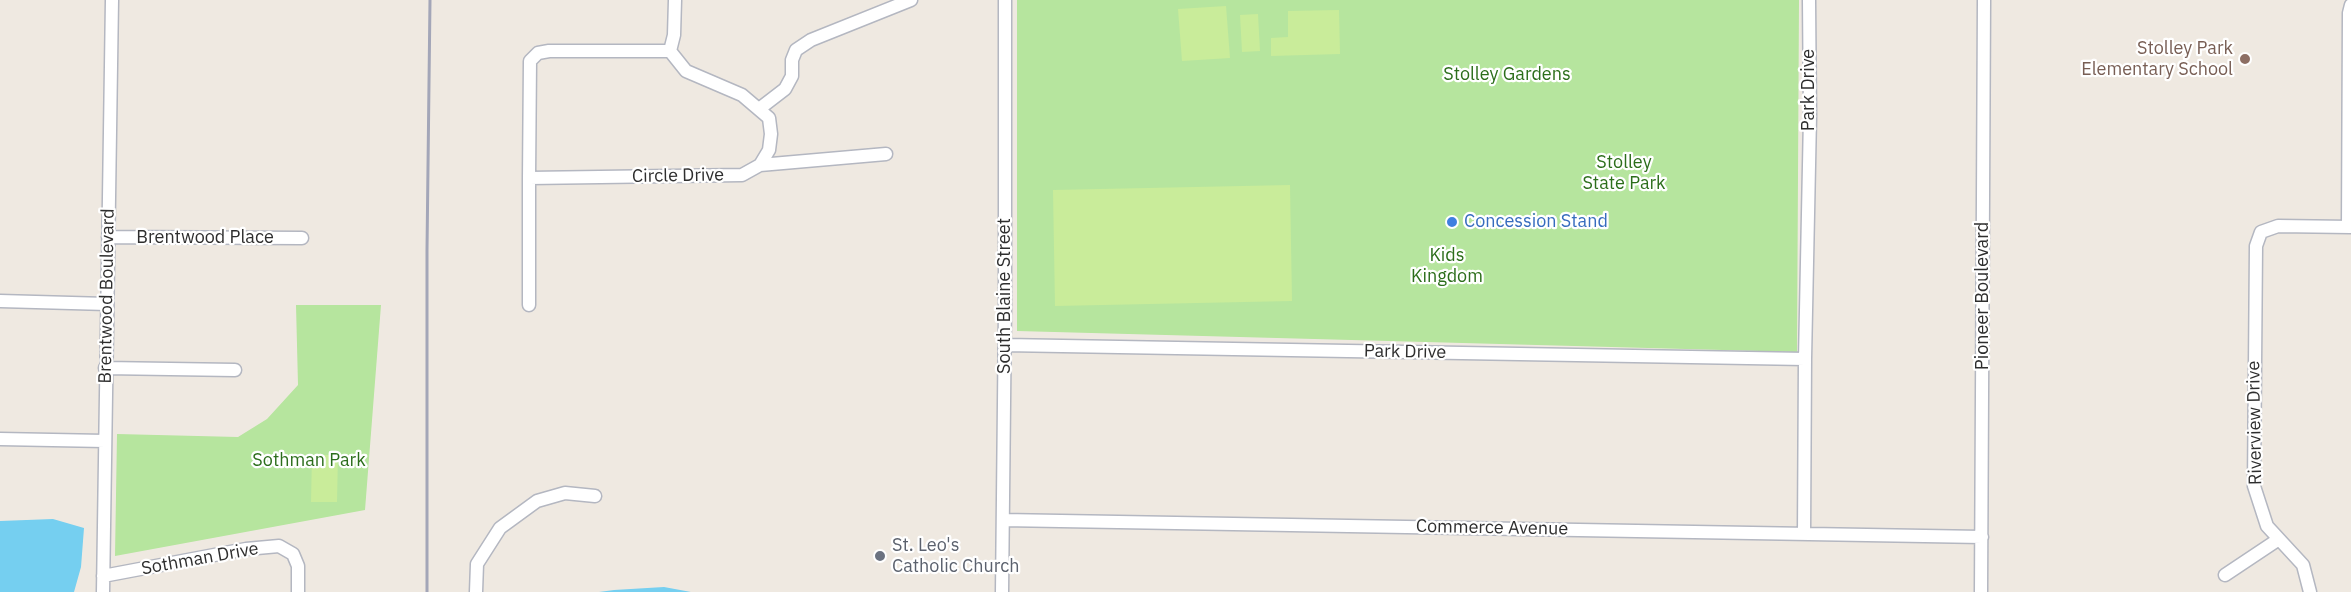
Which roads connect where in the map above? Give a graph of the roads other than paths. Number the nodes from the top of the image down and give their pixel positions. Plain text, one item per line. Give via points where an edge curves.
1 (112, 0) edge
2 (675, 0) edge
3 (910, 0) edge
4 (1005, 0) edge
5 (1809, 0) edge
6 (1984, 0) edge
7 (2351, 5) edge
8 (670, 51) junction
9 (2350, 74) edge
10 (759, 109) junction
11 (886, 154) dead end
12 (760, 165) junction
13 (529, 178) junction
14 (2349, 227) edge
15 (108, 237) junction
16 (302, 238) dead end
17 (0, 302) edge
18 (107, 304) junction
19 (528, 305) dead end
20 (1005, 345) junction
21 (1805, 359) junction
22 (105, 368) junction
23 (235, 369) dead end
24 (0, 439) edge
25 (105, 441) junction
26 (595, 496) dead end
27 (1003, 520) junction
28 (1804, 534) junction
29 (1982, 537) junction
30 (2279, 539) junction
31 (2225, 575) dead end
32 (103, 576) junction
33 (103, 592) edge
34 (298, 592) edge
35 (476, 592) edge
36 (1002, 592) edge
37 (1982, 592) edge
38 (2310, 592) edge

1 - 15 street, Brentwood Boulevard
2 - 8 street
3 - 10 street via 811,40 796,50 792,76 785,89
4 - 20 street, South Blaine Street
5 - 21 street, Park Drive
6 - 29 street, Pioneer Boulevard
7 - 9 street
8 - 10 street via 686,71 742,95
8 - 13 street via 538,53 530,61
9 - 14 street
10 - 12 street via 769,118 771,134 769,150
11 - 12 street, Circle Drive
12 - 13 street, Circle Drive via 742,175
13 - 19 street
14 - 30 street, Riverview Drive via 2278,226 2261,232 2256,246 2254,486 2267,526
15 - 16 street, Brentwood Place
15 - 18 street, Brentwood Boulevard
17 - 18 street
18 - 22 street, Brentwood Boulevard
20 - 21 street, Park Drive
20 - 27 street, South Blaine Street
21 - 28 street, Park Drive
22 - 23 street
22 - 25 street, Brentwood Boulevard
24 - 25 street
25 - 32 street, Brentwood Boulevard
26 - 35 street via 566,493 537,501 500,528 477,564
27 - 28 street, Commerce Avenue
27 - 36 street, South Blaine Street
28 - 29 street, Commerce Avenue
29 - 37 street, Pioneer Boulevard
30 - 31 street
30 - 38 street, Riverview Drive via 2303,565
32 - 33 street, Brentwood Boulevard
32 - 34 street, Sothman Drive via 279,546 293,554 298,566

